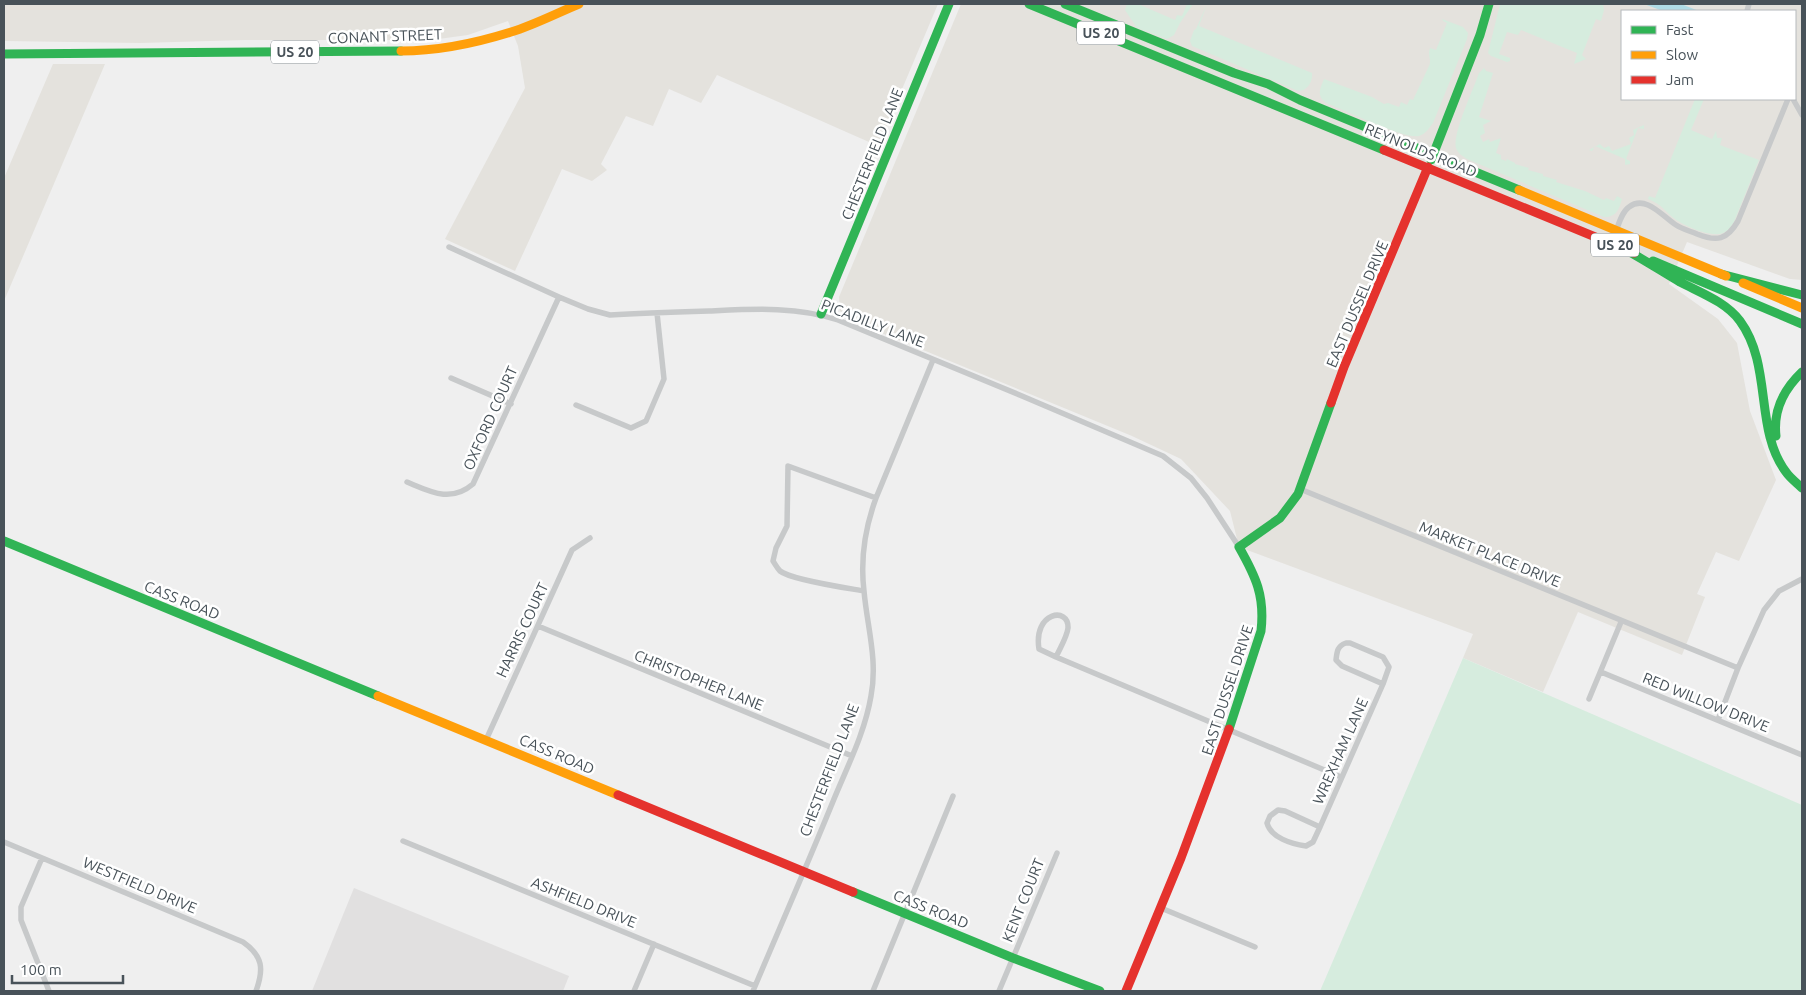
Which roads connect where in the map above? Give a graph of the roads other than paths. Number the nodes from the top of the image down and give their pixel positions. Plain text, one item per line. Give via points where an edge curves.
1 (579, 4) edge
2 (949, 4) edge
3 (1029, 4) edge
4 (1065, 4) edge
5 (1489, 4) edge
6 (4, 54) edge
7 (1788, 100) edge
8 (1793, 100) edge
9 (1802, 115) edge
10 (1433, 155) junction
11 (1428, 167) junction
12 (1616, 231) junction
13 (449, 247) dead end
14 (1628, 250) junction
15 (1720, 274) junction
16 (1802, 295) edge
17 (559, 296) junction
18 (1802, 308) edge
19 (657, 313) junction
20 (821, 314) junction
21 (1802, 324) edge
22 (933, 360) junction
23 (1802, 372) edge
24 (452, 378) dead end
25 (511, 404) junction
26 (576, 405) dead end
27 (1802, 481) edge
28 (407, 482) dead end
29 (1802, 488) edge
30 (1300, 489) junction
31 (876, 498) junction
32 (590, 538) dead end
33 (4, 541) edge
34 (1239, 547) junction
35 (1802, 579) edge
36 (864, 591) junction
37 (1622, 622) junction
38 (538, 626) junction
39 (1056, 657) junction
40 (1738, 668) junction
41 (1601, 672) junction
42 (1383, 684) junction
43 (1589, 699) dead end
44 (1718, 720) junction
45 (1231, 729) junction
46 (486, 740) junction
47 (1802, 755) edge
48 (852, 756) junction
49 (1341, 777) junction
50 (953, 796) dead end
51 (1320, 827) junction
52 (404, 841) dead end
53 (4, 842) edge
54 (1057, 853) dead end
55 (42, 858) junction
56 (804, 872) junction
57 (1161, 908) junction
58 (905, 913) junction
59 (654, 944) junction
60 (1255, 947) dead end
61 (1013, 958) junction
62 (754, 989) edge
63 (49, 991) edge
64 (256, 991) edge
65 (634, 991) edge
66 (873, 991) edge
67 (999, 991) edge
68 (1100, 991) edge
69 (1126, 991) edge

1 - 6 main road, CONANT STREET / US 20 via 512,32 427,50
2 - 20 main road, CHESTERFIELD LANE
3 - 11 main road, REYNOLDS ROAD / US 20
4 - 10 main road, REYNOLDS ROAD / US 20 via 1234,73 1249,76
5 - 10 main road, EAST DUSSEL DRIVE
7 - 12 street via 1738,221 1727,235 1720,239 1705,238 1640,203 1624,212
8 - 9 street
10 - 11 main road, EAST DUSSEL DRIVE
10 - 12 main road, REYNOLDS ROAD / US 20
11 - 14 main road, REYNOLDS ROAD / US 20
11 - 30 main road, EAST DUSSEL DRIVE via 1344,367
12 - 15 main road, REYNOLDS ROAD / US 20
13 - 17 street, PICADILLY LANE
14 - 21 main road, REYNOLDS ROAD / US 20
14 - 29 main road via 1714,299 1741,322 1757,356 1774,452 1786,473
15 - 16 main road
15 - 18 main road, REYNOLDS ROAD / US 20
17 - 19 street, PICADILLY LANE via 610,315
17 - 25 street, OXFORD COURT
19 - 20 street, PICADILLY LANE via 746,309
19 - 26 street via 664,379 646,421 631,428
20 - 22 street, PICADILLY LANE
22 - 31 street, CHESTERFIELD LANE
22 - 34 street, PICADILLY LANE via 1163,456 1205,495
23 - 27 main road via 1781,398 1775,432 1783,458
24 - 25 street
25 - 28 street, OXFORD COURT via 477,479 466,490 448,495
30 - 34 main road, EAST DUSSEL DRIVE via 1280,518
30 - 37 street, MARKET PLACE DRIVE
31 - 36 street, CHESTERFIELD LANE via 863,548
31 - 36 street via 788,466 787,526 773,561 785,574
32 - 38 street, HARRIS COURT via 572,550
33 - 46 main road, CASS ROAD
34 - 45 main road, EAST DUSSEL DRIVE via 1258,581 1264,616
35 - 40 street via 1779,591 1764,610
36 - 48 street, CHESTERFIELD LANE via 873,675 868,714
37 - 40 street, MARKET PLACE DRIVE
37 - 41 street
38 - 46 street, HARRIS COURT
38 - 48 street, CHRISTOPHER LANE
39 - 39 street via 1068,629 1064,618 1058,615 1048,617 1037,640 1039,649
39 - 45 street
40 - 44 street
41 - 43 street
41 - 44 street, RED WILLOW DRIVE
42 - 42 street, WREXHAM LANE via 1389,667 1383,657 1350,643 1341,644 1336,660 1342,666
42 - 49 street, WREXHAM LANE
44 - 47 street, RED WILLOW DRIVE
45 - 49 street
45 - 57 main road, EAST DUSSEL DRIVE
46 - 56 main road, CASS ROAD
48 - 56 street, CHESTERFIELD LANE
49 - 51 street, WREXHAM LANE
50 - 58 street
51 - 51 street, WREXHAM LANE via 1313,842 1306,846 1274,835 1267,822 1278,810
52 - 59 street, ASHFIELD DRIVE
53 - 55 street, WESTFIELD DRIVE
54 - 61 street, KENT COURT
55 - 63 street via 21,907 21,920
55 - 64 street, WESTFIELD DRIVE via 243,942 260,960 261,980
56 - 58 main road, CASS ROAD
56 - 62 street, CHESTERFIELD LANE
57 - 60 street
57 - 69 main road, EAST DUSSEL DRIVE
58 - 61 main road, CASS ROAD
58 - 66 street
59 - 62 street, ASHFIELD DRIVE
59 - 65 street
61 - 67 street, KENT COURT
61 - 68 main road, CASS ROAD

